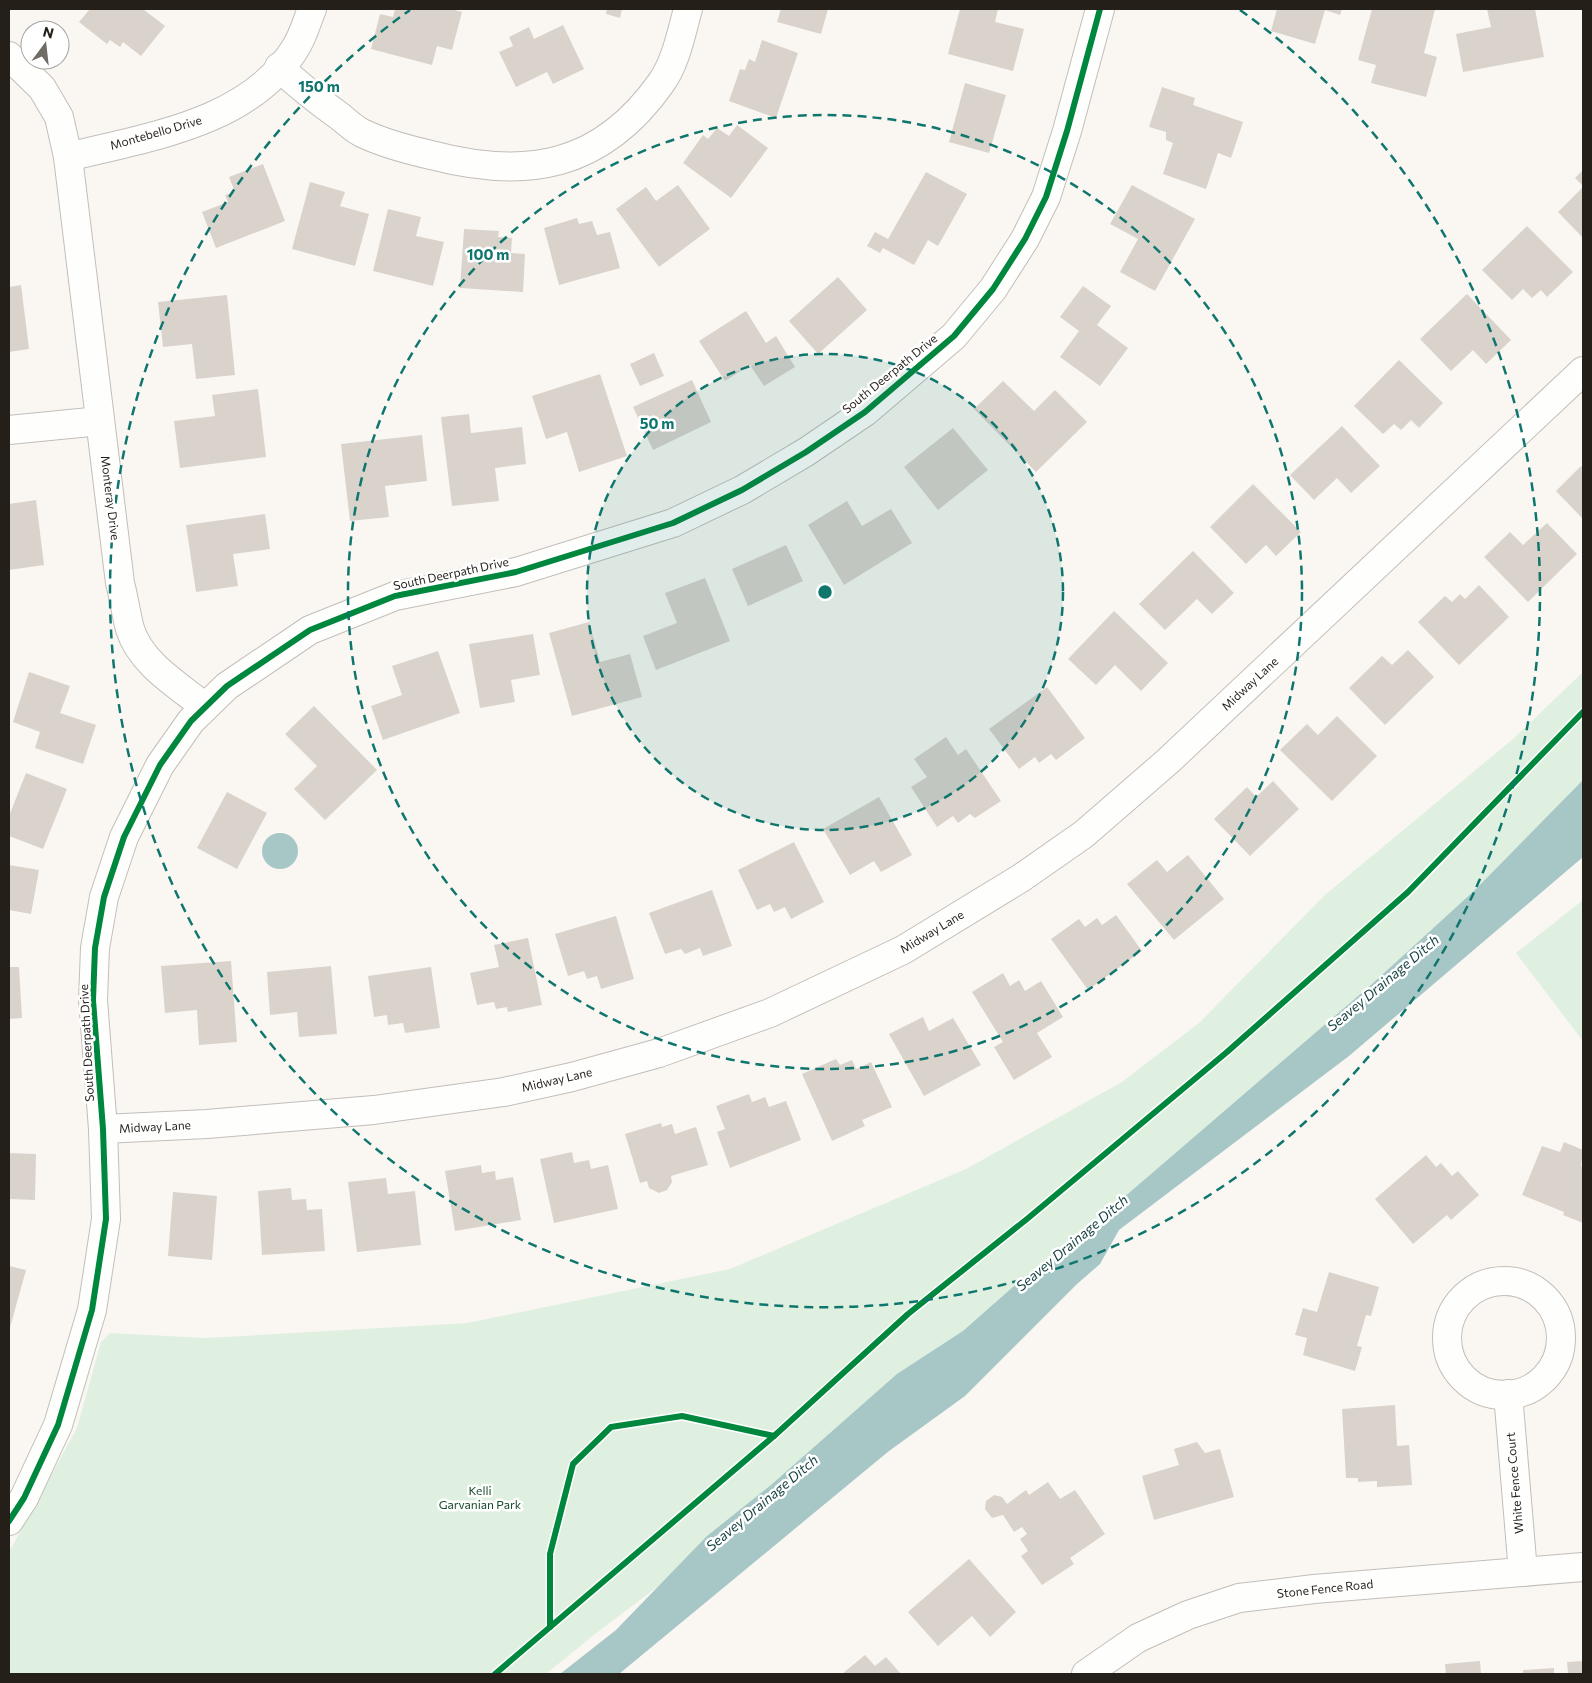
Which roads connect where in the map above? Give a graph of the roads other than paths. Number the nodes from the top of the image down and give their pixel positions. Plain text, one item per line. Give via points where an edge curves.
1 (312, 9) edge
2 (688, 9) edge
3 (1100, 9) edge
4 (9, 56) edge
5 (279, 67) junction
6 (68, 157) junction
7 (1583, 371) edge
8 (100, 421) junction
9 (9, 430) edge
10 (205, 707) junction
11 (103, 1129) junction
12 (1508, 1394) junction
13 (9, 1521) edge
14 (1583, 1567) edge
15 (1523, 1572) junction
16 (1086, 1674) edge

1 - 5 street, Montebello Drive via 296,48
2 - 5 street via 676,53 662,82 629,122 599,144 558,162 534,167 468,165 416,152 362,133 298,86
3 - 10 street, South Deerpath Drive via 1046,197 1025,239 993,289 954,336 865,412 758,481 673,523 516,572 395,596 310,630 227,686
4 - 6 street, Monteray Drive via 42,88 55,110
5 - 6 street, Montebello Drive via 259,89 222,113 182,128
6 - 8 street, Monteray Drive
7 - 11 street, Midway Lane via 1167,762 1084,834 1021,878 903,950 770,1013 659,1053 572,1078 504,1092 374,1110
8 - 9 street
8 - 10 street, Monteray Drive via 120,583 130,630 142,653 157,669
10 - 11 street, South Deerpath Drive via 160,765 124,837 104,897 95,948 93,1000
11 - 13 street, South Deerpath Drive via 106,1220 92,1310 58,1425 24,1498
12 - 12 street via 1496,1395 1463,1379 1452,1364 1447,1346 1447,1328 1453,1310 1464,1296 1479,1286 1498,1280 1517,1281 1536,1290 1550,1303 1559,1320 1561,1340 1557,1358 1547,1376 1532,1387
12 - 15 street, White Fence Court
14 - 15 street, Stone Fence Road
15 - 16 street, Stone Fence Road via 1314,1588 1239,1598 1188,1614 1138,1638

